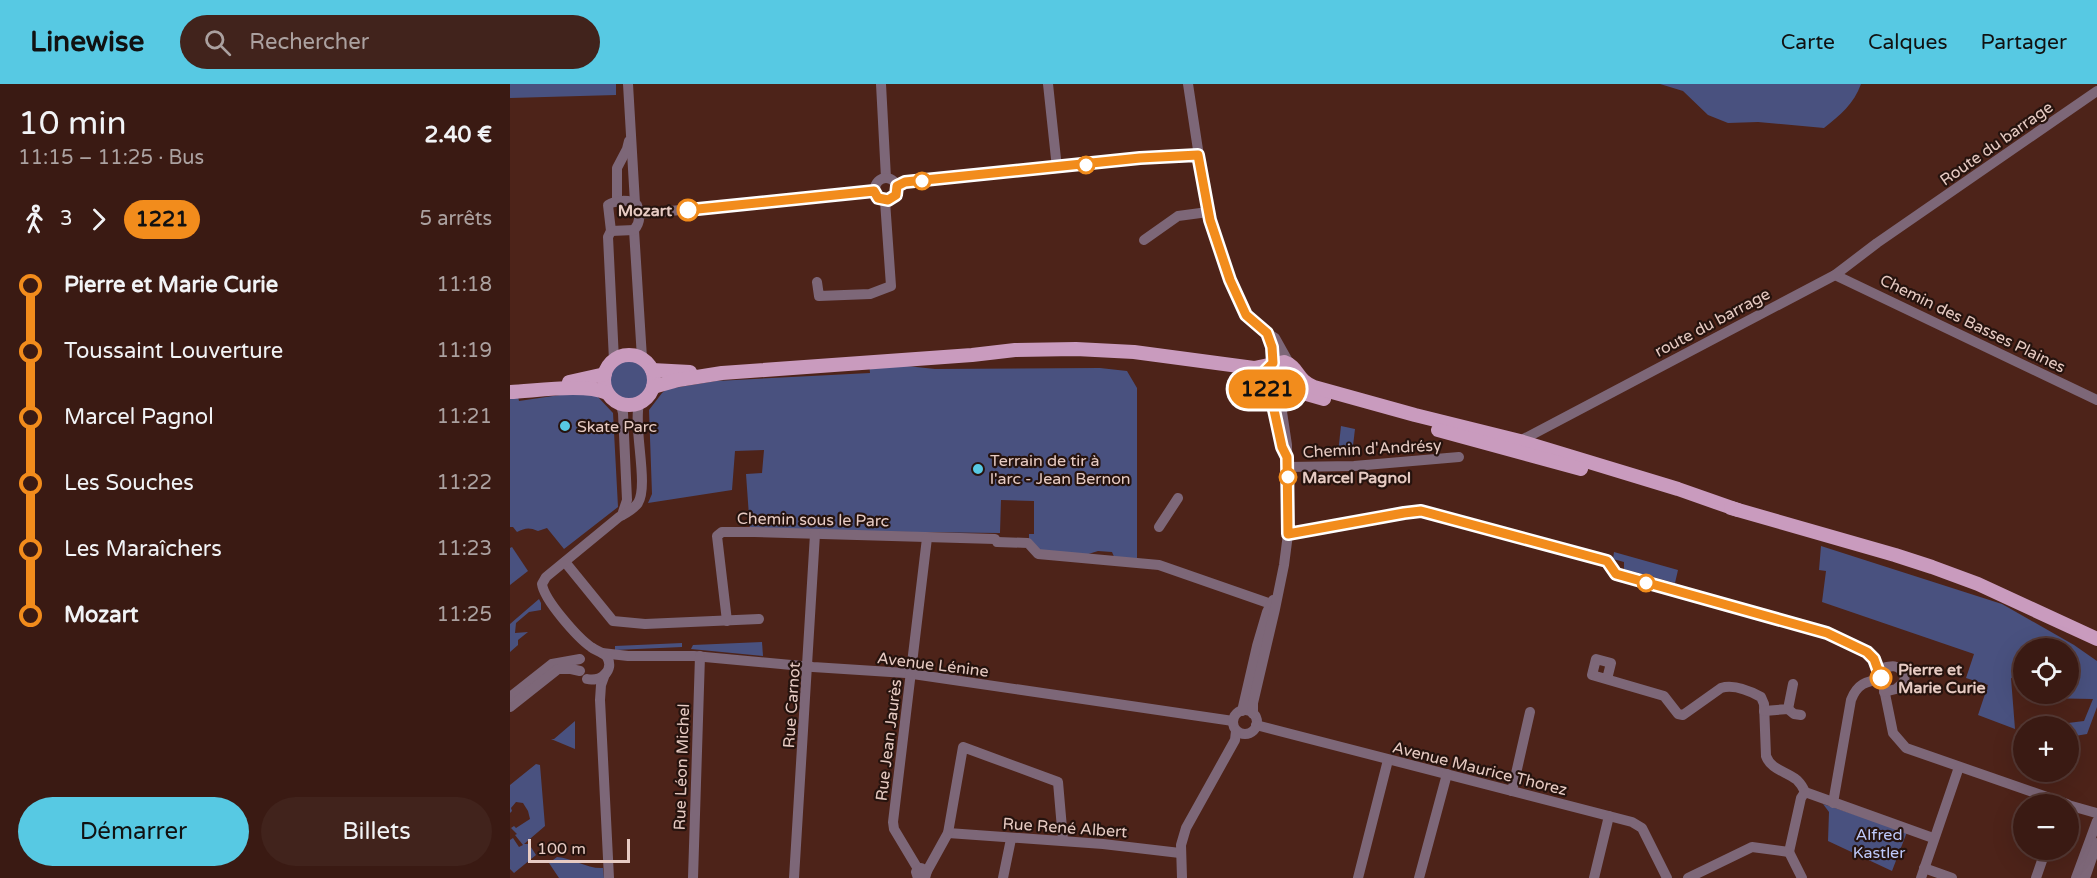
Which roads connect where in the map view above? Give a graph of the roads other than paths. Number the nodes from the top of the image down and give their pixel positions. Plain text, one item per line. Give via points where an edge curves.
1 (628, 84) edge
2 (881, 84) edge
3 (1048, 84) edge
4 (1188, 84) edge
5 (2097, 91) edge
6 (630, 135) junction
7 (1198, 155) junction
8 (1057, 168) junction
9 (886, 178) junction
10 (897, 186) junction
11 (874, 191) junction
12 (885, 201) junction
13 (617, 202) junction
14 (635, 203) junction
15 (1208, 212) junction
16 (640, 214) junction
17 (1912, 219) joint
18 (634, 230) junction
19 (611, 231) junction
20 (1144, 240) dead end
21 (1835, 275) junction
22 (817, 282) dead end
23 (1267, 333) junction
24 (972, 355) junction
25 (642, 358) junction
26 (614, 360) junction
27 (1289, 363) junction
28 (1271, 364) junction
29 (652, 370) junction
30 (722, 373) junction
31 (604, 374) junction
32 (1297, 376) junction
33 (1265, 386) junction
34 (510, 387) edge
35 (653, 387) junction
36 (510, 392) edge
37 (607, 393) junction
38 (1288, 393) junction
39 (2097, 400) edge
40 (639, 404) junction
41 (621, 405) junction
42 (1520, 441) junction
43 (1501, 447) junction
44 (1459, 458) dead end
45 (1287, 462) junction
46 (1178, 498) dead end
47 (1738, 510) junction
48 (622, 515) junction
49 (1159, 527) dead end
50 (815, 534) junction
51 (1288, 534) junction
52 (927, 538) junction
53 (565, 562) junction
54 (1279, 588) junction
55 (1271, 604) junction
56 (759, 619) dead end
57 (727, 621) junction
58 (2082, 633) junction
59 (578, 635) junction
60 (2097, 639) edge
61 (2097, 645) edge
62 (600, 651) junction
63 (628, 656) junction
64 (700, 656) junction
65 (581, 657) junction
66 (808, 667) junction
67 (607, 671) junction
68 (911, 674) junction
69 (1880, 674) junction
70 (584, 675) junction
71 (1607, 679) dead end
72 (1793, 684) dead end
73 (1884, 692) junction
74 (510, 697) edge
75 (600, 700) junction
76 (510, 707) edge
77 (1788, 709) junction
78 (1764, 711) junction
79 (1247, 712) junction
80 (1530, 712) dead end
81 (1801, 715) dead end
82 (1256, 725) junction
83 (1238, 729) junction
84 (1388, 760) junction
85 (1959, 767) junction
86 (1447, 774) junction
87 (1512, 791) junction
88 (1805, 792) junction
89 (2036, 794) edge
90 (1833, 803) junction
91 (2079, 810) edge
92 (1609, 816) junction
93 (2097, 817) edge
94 (948, 833) junction
95 (1933, 838) junction
96 (1011, 839) junction
97 (1063, 840) junction
98 (2097, 843) edge
99 (1789, 852) junction
100 (1180, 853) junction
101 (2042, 860) edge
102 (1922, 873) edge
103 (919, 875) edge
104 (609, 878) edge
105 (693, 878) edge
106 (794, 878) edge
107 (1003, 878) edge
108 (1182, 878) edge
109 (1358, 878) edge
110 (1419, 878) edge
111 (1594, 878) edge
112 (1667, 878) edge
113 (1688, 878) edge
114 (1802, 878) edge
115 (1952, 878) edge
116 (2036, 878) edge
117 (2076, 878) edge
118 (2085, 878) edge

1 - 6 street
2 - 9 street
3 - 8 street
4 - 7 street
5 - 17 street, Route du barrage
6 - 13 street via 617,168
6 - 14 street
7 - 8 street
7 - 15 street
8 - 10 street via 905,182
9 - 10 street
9 - 11 street via 877,182
10 - 12 street via 896,195
11 - 12 street
11 - 16 street
12 - 22 street via 891,286 870,294 819,296
13 - 14 street
13 - 19 street via 607,207
14 - 16 street
15 - 20 street via 1178,216
15 - 23 street via 1246,315
16 - 18 street
17 - 21 street, route du barrage
18 - 19 street
18 - 25 street
19 - 26 street via 608,238
21 - 39 street, Chemin des Basses Plaines
21 - 42 street, route du barrage
23 - 27 street via 1275,338
23 - 28 street via 1272,347
24 - 28 main road via 1076,349 1154,354 1246,367
24 - 30 main road
24 - 33 main road via 1168,363 1245,376
25 - 26 main road via 627,355
25 - 29 main road
26 - 31 main road
27 - 28 main road
27 - 32 main road
28 - 33 main road via 1264,374
29 - 30 main road
29 - 35 main road
30 - 35 main road
31 - 34 main road via 577,382
31 - 37 main road
32 - 38 main road via 1296,386
32 - 42 main road via 1314,387
33 - 38 main road via 1274,394
33 - 45 street
35 - 40 main road
36 - 37 main road via 574,388
37 - 41 main road
38 - 43 main road via 1312,395
38 - 45 street via 1282,412
40 - 41 main road
40 - 48 street via 640,497
41 - 48 street via 627,500
42 - 43 street
42 - 47 main road
43 - 47 main road
44 - 45 street, Chemin d'Andrésy via 1354,466
45 - 51 street
46 - 49 street
47 - 58 main road via 1932,567
48 - 53 street
50 - 52 street, Chemin sous le Parc
50 - 57 street, Chemin sous le Parc via 722,532 717,536
50 - 66 street, Rue Carnot
51 - 54 street
51 - 69 street via 1421,511 1607,561 1616,574 1807,626 1860,648 1874,659
52 - 55 street, Chemin sous le Parc via 1028,543 1038,554 1159,565
52 - 68 street, Rue Jean Jaurès
53 - 57 street via 613,621
53 - 59 street via 546,577 542,588
54 - 55 street
54 - 79 street
55 - 79 street via 1257,646
56 - 57 street
58 - 60 main road
58 - 61 main road
59 - 62 street
59 - 65 street via 584,649
62 - 63 street, Avenue Lénine
62 - 65 street via 589,651
62 - 67 street via 608,660
63 - 64 street, Avenue Lénine
63 - 67 street
64 - 66 street, Avenue Lénine
64 - 105 street, Rue Léon Michel
65 - 70 street
65 - 74 street via 552,664
66 - 68 street, Avenue Lénine
66 - 106 street, Rue Carnot
67 - 70 street via 596,680
67 - 75 street
68 - 83 street, Avenue Lénine
68 - 103 street, Rue Jean Jaurès via 893,822
69 - 73 street
69 - 73 street via 1892,665 1905,674 1904,682 1896,689
69 - 90 street via 1854,690
70 - 75 street via 596,687
70 - 76 street via 558,669
71 - 78 street via 1664,696 1678,714 1683,715 1727,686 1761,697
72 - 77 street
73 - 85 street via 1893,733 1906,748
75 - 104 street
77 - 78 street
77 - 81 street
78 - 88 street via 1768,761 1799,781
79 - 82 street via 1256,719
79 - 83 street via 1234,716
80 - 87 street
82 - 83 street via 1253,732
82 - 84 street, Avenue Maurice Thorez
83 - 100 street via 1232,755 1221,766 1186,828
84 - 86 street, Avenue Maurice Thorez
84 - 109 street
85 - 89 street
85 - 95 street
86 - 87 street, Avenue Maurice Thorez
86 - 110 street
87 - 92 street, Avenue Maurice Thorez
88 - 90 street
88 - 99 street
90 - 95 street
91 - 93 street
92 - 111 street
92 - 112 street, Avenue Maurice Thorez via 1642,828
93 - 117 street
94 - 96 street, Rue René Albert
94 - 97 street via 963,747 1058,782
94 - 103 street
95 - 102 street
96 - 97 street, Rue René Albert
96 - 107 street
97 - 100 street, Rue René Albert
98 - 118 street
99 - 113 street via 1752,847
99 - 114 street
100 - 108 street
101 - 116 street
102 - 115 street

